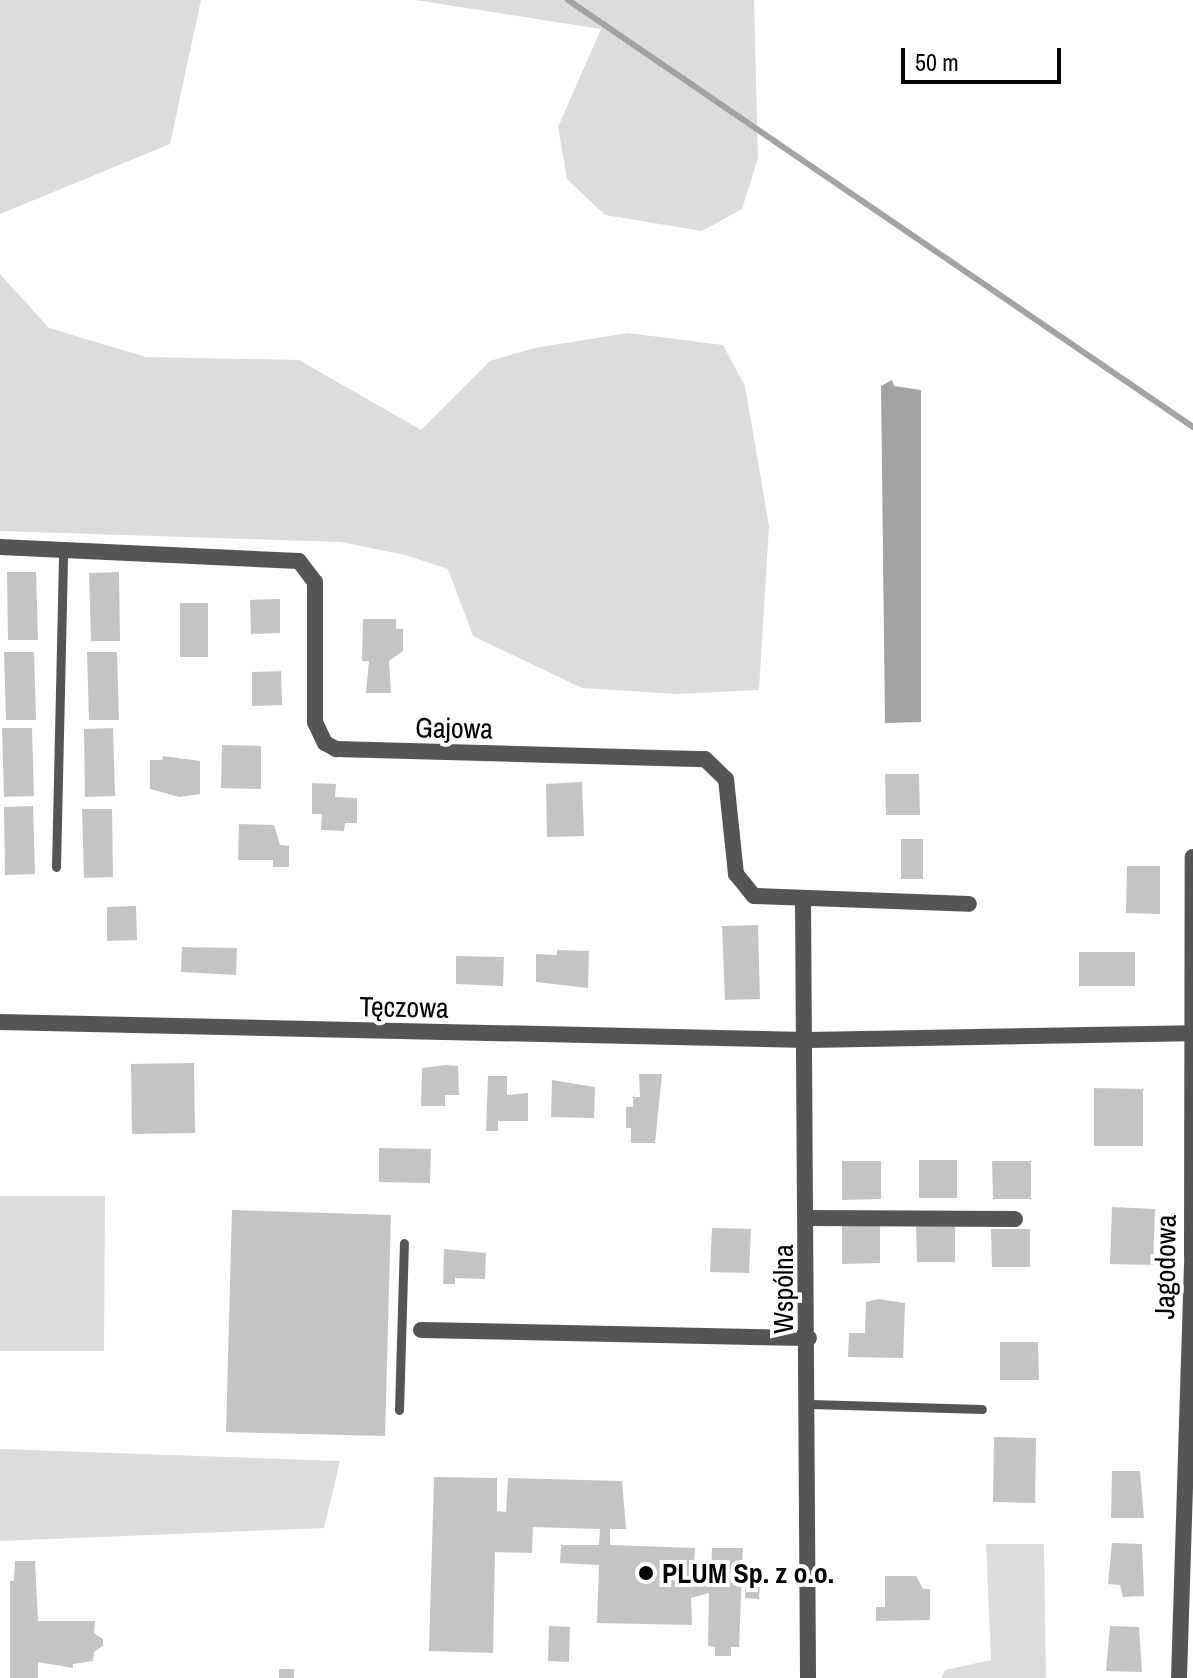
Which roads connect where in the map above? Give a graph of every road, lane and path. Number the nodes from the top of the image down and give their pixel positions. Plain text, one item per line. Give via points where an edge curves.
1 (0, 547) edge
2 (63, 550) junction
3 (1193, 857) edge
4 (56, 867) dead end
5 (803, 899) junction
6 (969, 904) dead end
7 (0, 1022) edge
8 (1191, 1033) junction
9 (808, 1040) junction
10 (809, 1218) junction
11 (1015, 1219) dead end
12 (404, 1243) dead end
13 (1193, 1255) edge
14 (401, 1330) junction
15 (421, 1330) joint
16 (809, 1338) junction
17 (810, 1404) junction
18 (982, 1409) dead end
19 (399, 1410) dead end
20 (808, 1678) edge
21 (1179, 1678) edge

1 - 2 street, Gajowa
2 - 4 lane
2 - 5 street, Gajowa via 299,561 315,582 315,722 325,743 347,752 705,759 726,779 740,883 764,898
3 - 8 street, Jagodowa
5 - 6 street, Gajowa
5 - 9 street, Wspólna
7 - 9 street, Tęczowa
8 - 9 street, Tęczowa
8 - 13 street, Jagodowa
9 - 10 street, Wspólna
10 - 11 street
10 - 16 street, Wspólna
12 - 14 lane
13 - 21 street, Jagodowa
14 - 15 lane
14 - 19 lane
15 - 16 street
16 - 17 street, Wspólna
17 - 18 lane
17 - 20 street, Wspólna

